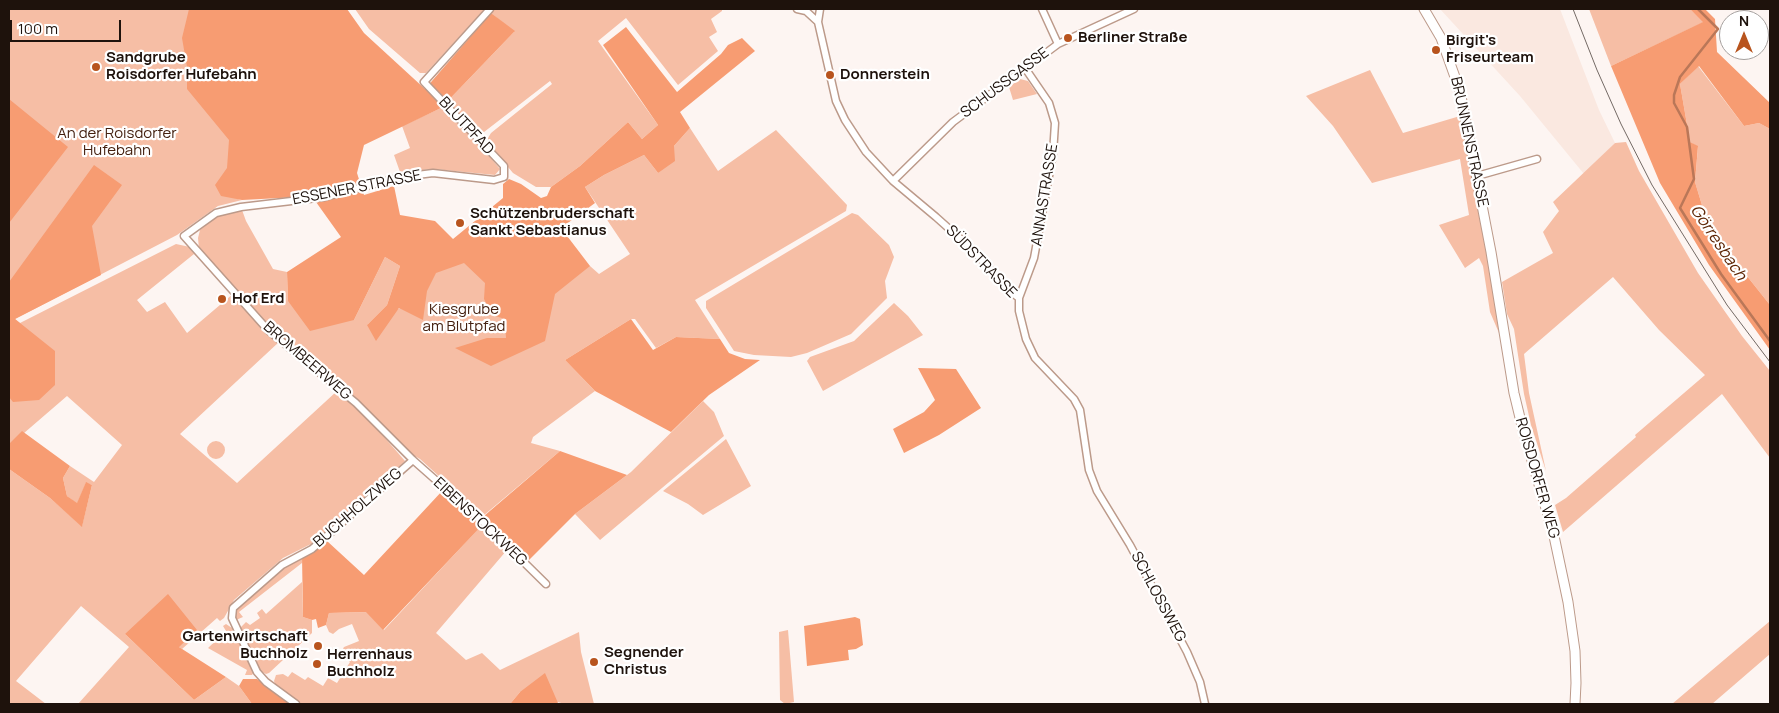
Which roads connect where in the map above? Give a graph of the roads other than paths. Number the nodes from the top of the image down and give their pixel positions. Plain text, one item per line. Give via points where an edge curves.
1 (490, 9) edge
2 (797, 9) edge
3 (820, 9) edge
4 (1042, 9) edge
5 (1134, 9) edge
6 (1424, 9) edge
7 (808, 10) edge
8 (818, 22) junction
9 (1058, 44) junction
10 (1025, 68) junction
11 (1537, 159) dead end
12 (505, 172) joint
13 (1477, 176) junction
14 (893, 181) junction
15 (184, 236) joint
16 (1491, 252) joint
17 (1019, 298) junction
18 (413, 460) junction
19 (1098, 494) joint
20 (546, 584) dead end
21 (296, 704) edge
22 (1205, 704) edge
23 (1575, 704) edge

1 - 12 street, BLUTPFAD via 424,82 504,166
2 - 7 street
3 - 8 street
4 - 9 street
5 - 9 street, SCHUSSGASSE
6 - 13 street, BRUNNENSTRASSE via 1441,38 1460,91
7 - 8 street
8 - 14 street via 836,101 866,152
9 - 10 street, SCHUSSGASSE
10 - 14 street, SCHUSSGASSE via 953,122
10 - 17 street, ANNASTRASSE via 1050,103 1055,123 1053,154 1034,258
11 - 13 street
12 - 15 street, ESSENER STRASSE via 504,177 494,180 433,173 409,176 324,197 241,206 216,213
13 - 16 street, BRUNNENSTRASSE
14 - 17 street, SÜDSTRASSE via 967,245
15 - 18 street, BROMBEERWEG via 268,330 356,403
16 - 23 street, ROISDORFER WEG via 1514,393 1551,525 1568,602 1575,651
17 - 19 street, SÜDSTRASSE via 1026,339 1035,358 1074,399 1080,410 1089,470
18 - 20 street, EIBENSTOCKWEG
18 - 21 street, BUCHHOLZWEG via 312,549 282,565 233,608 232,618 257,672
19 - 22 street, SCHLOSSWEG via 1130,545 1187,652

